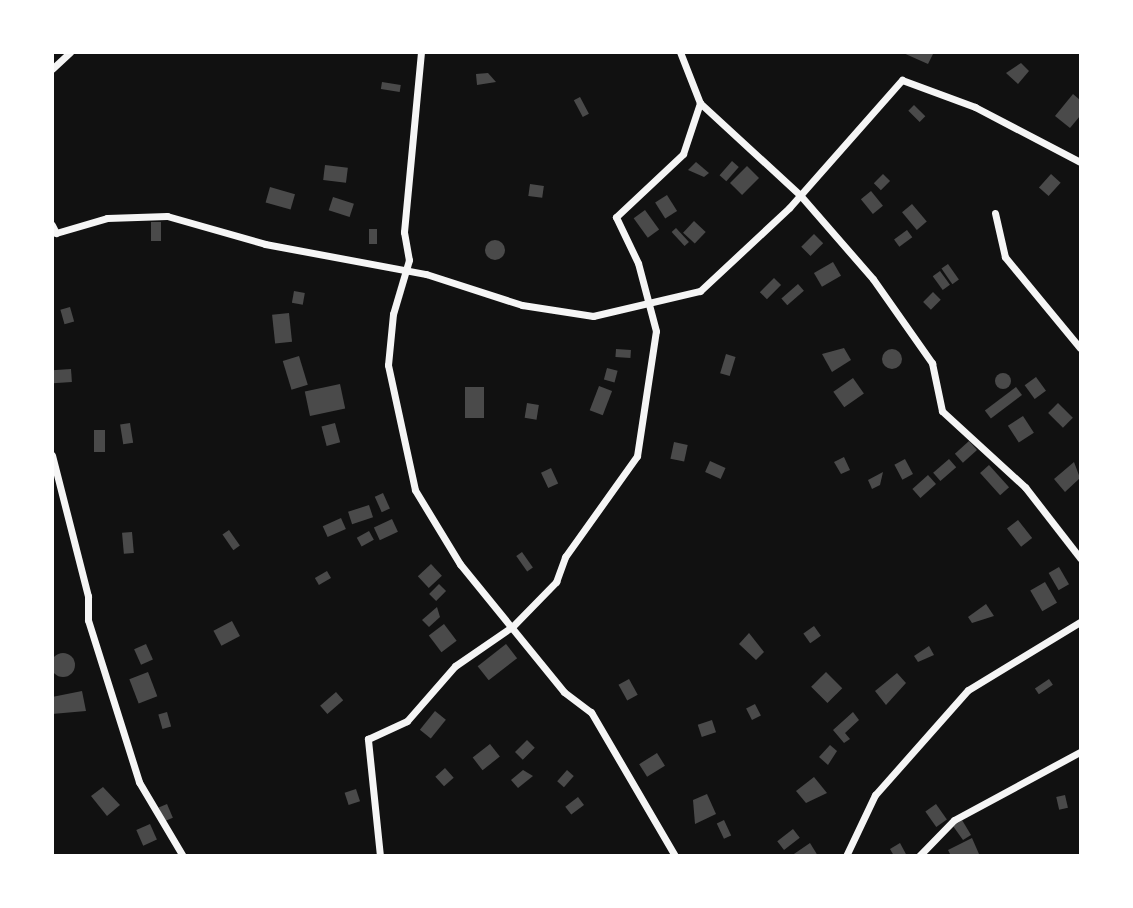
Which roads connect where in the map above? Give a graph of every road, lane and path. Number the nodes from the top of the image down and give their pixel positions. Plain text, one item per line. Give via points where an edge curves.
1 (70, 52) edge
2 (421, 52) edge
3 (680, 52) edge
4 (52, 69) edge
5 (700, 103) junction
6 (1080, 162) edge
7 (800, 195) junction
8 (995, 213) dead end
9 (52, 225) edge
10 (405, 273) junction
11 (650, 303) junction
12 (1080, 348) edge
13 (52, 455) edge
14 (1080, 558) edge
15 (1080, 622) edge
16 (513, 626) junction
17 (1080, 752) edge
18 (183, 856) edge
19 (380, 856) edge
20 (675, 856) edge
21 (846, 856) edge
22 (919, 856) edge

1 - 4 street
2 - 10 street
3 - 5 street
5 - 7 street
5 - 11 street via 683,154 616,218
6 - 7 street via 975,107 902,80
7 - 11 street via 700,291
7 - 14 street via 873,279 932,363 942,411 1026,487
8 - 12 street via 1005,257
9 - 10 street via 55,233 107,218 167,216
10 - 11 street via 426,274 522,305 593,316
10 - 16 street via 388,365 415,489 460,564
11 - 16 street via 656,331 637,456 565,557 556,582
13 - 18 street via 88,596 88,620 139,782
15 - 21 street via 968,690 875,795
16 - 19 street via 455,666 407,721 368,739
16 - 20 street via 564,692 591,712
17 - 22 street via 954,820

